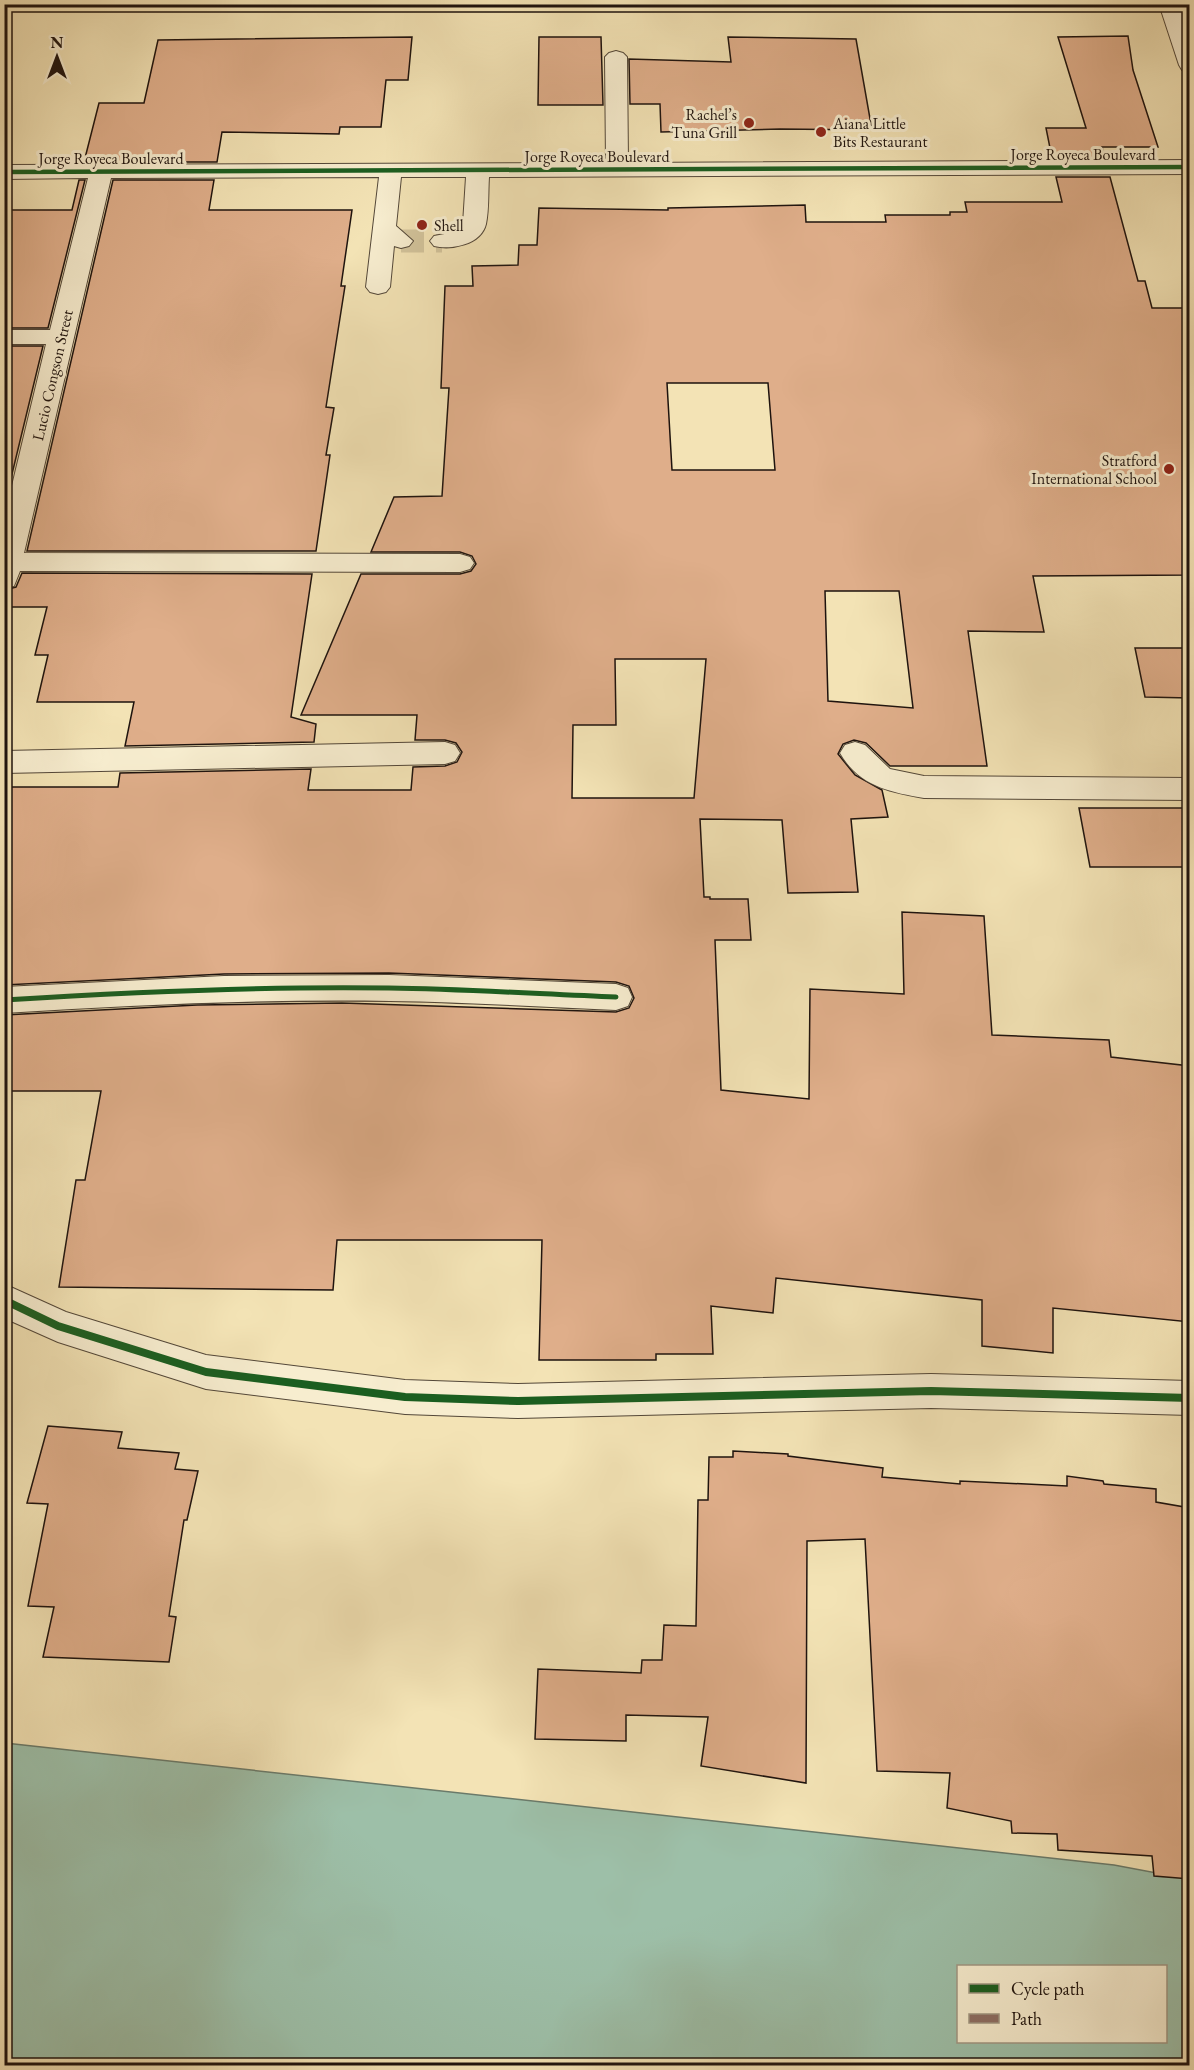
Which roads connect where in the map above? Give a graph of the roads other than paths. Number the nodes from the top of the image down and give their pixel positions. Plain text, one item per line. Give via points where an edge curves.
1 (1169, 4) edge
2 (616, 57) dead end
3 (1190, 65) edge
4 (1190, 167) edge
5 (391, 169) junction
6 (478, 169) junction
7 (617, 170) junction
8 (4, 172) edge
9 (101, 172) junction
10 (442, 241) tunnel mouth
11 (378, 287) dead end
12 (4, 337) edge
13 (60, 337) junction
14 (460, 563) dead end
15 (7, 570) edge
16 (445, 753) dead end
17 (855, 753) dead end
18 (4, 762) edge
19 (1190, 789) edge
20 (616, 997) dead end
21 (4, 1000) edge
22 (4, 1300) edge
23 (1190, 1398) edge

1 - 3 street
2 - 7 street
4 - 7 street, Jorge Royeca Boulevard
5 - 6 street, Jorge Royeca Boulevard
5 - 9 street, Jorge Royeca Boulevard
5 - 11 street via 392,234
6 - 7 street, Jorge Royeca Boulevard
6 - 10 street via 474,226 462,238
8 - 9 street, Jorge Royeca Boulevard
9 - 13 street, Lucio Congson Street
12 - 13 street
13 - 15 street, Lucio Congson Street
14 - 15 street
16 - 18 street
17 - 19 street via 880,777 924,787
20 - 21 street via 443,989 268,989
22 - 23 street via 58,1326 206,1372 405,1397 518,1401 931,1391

